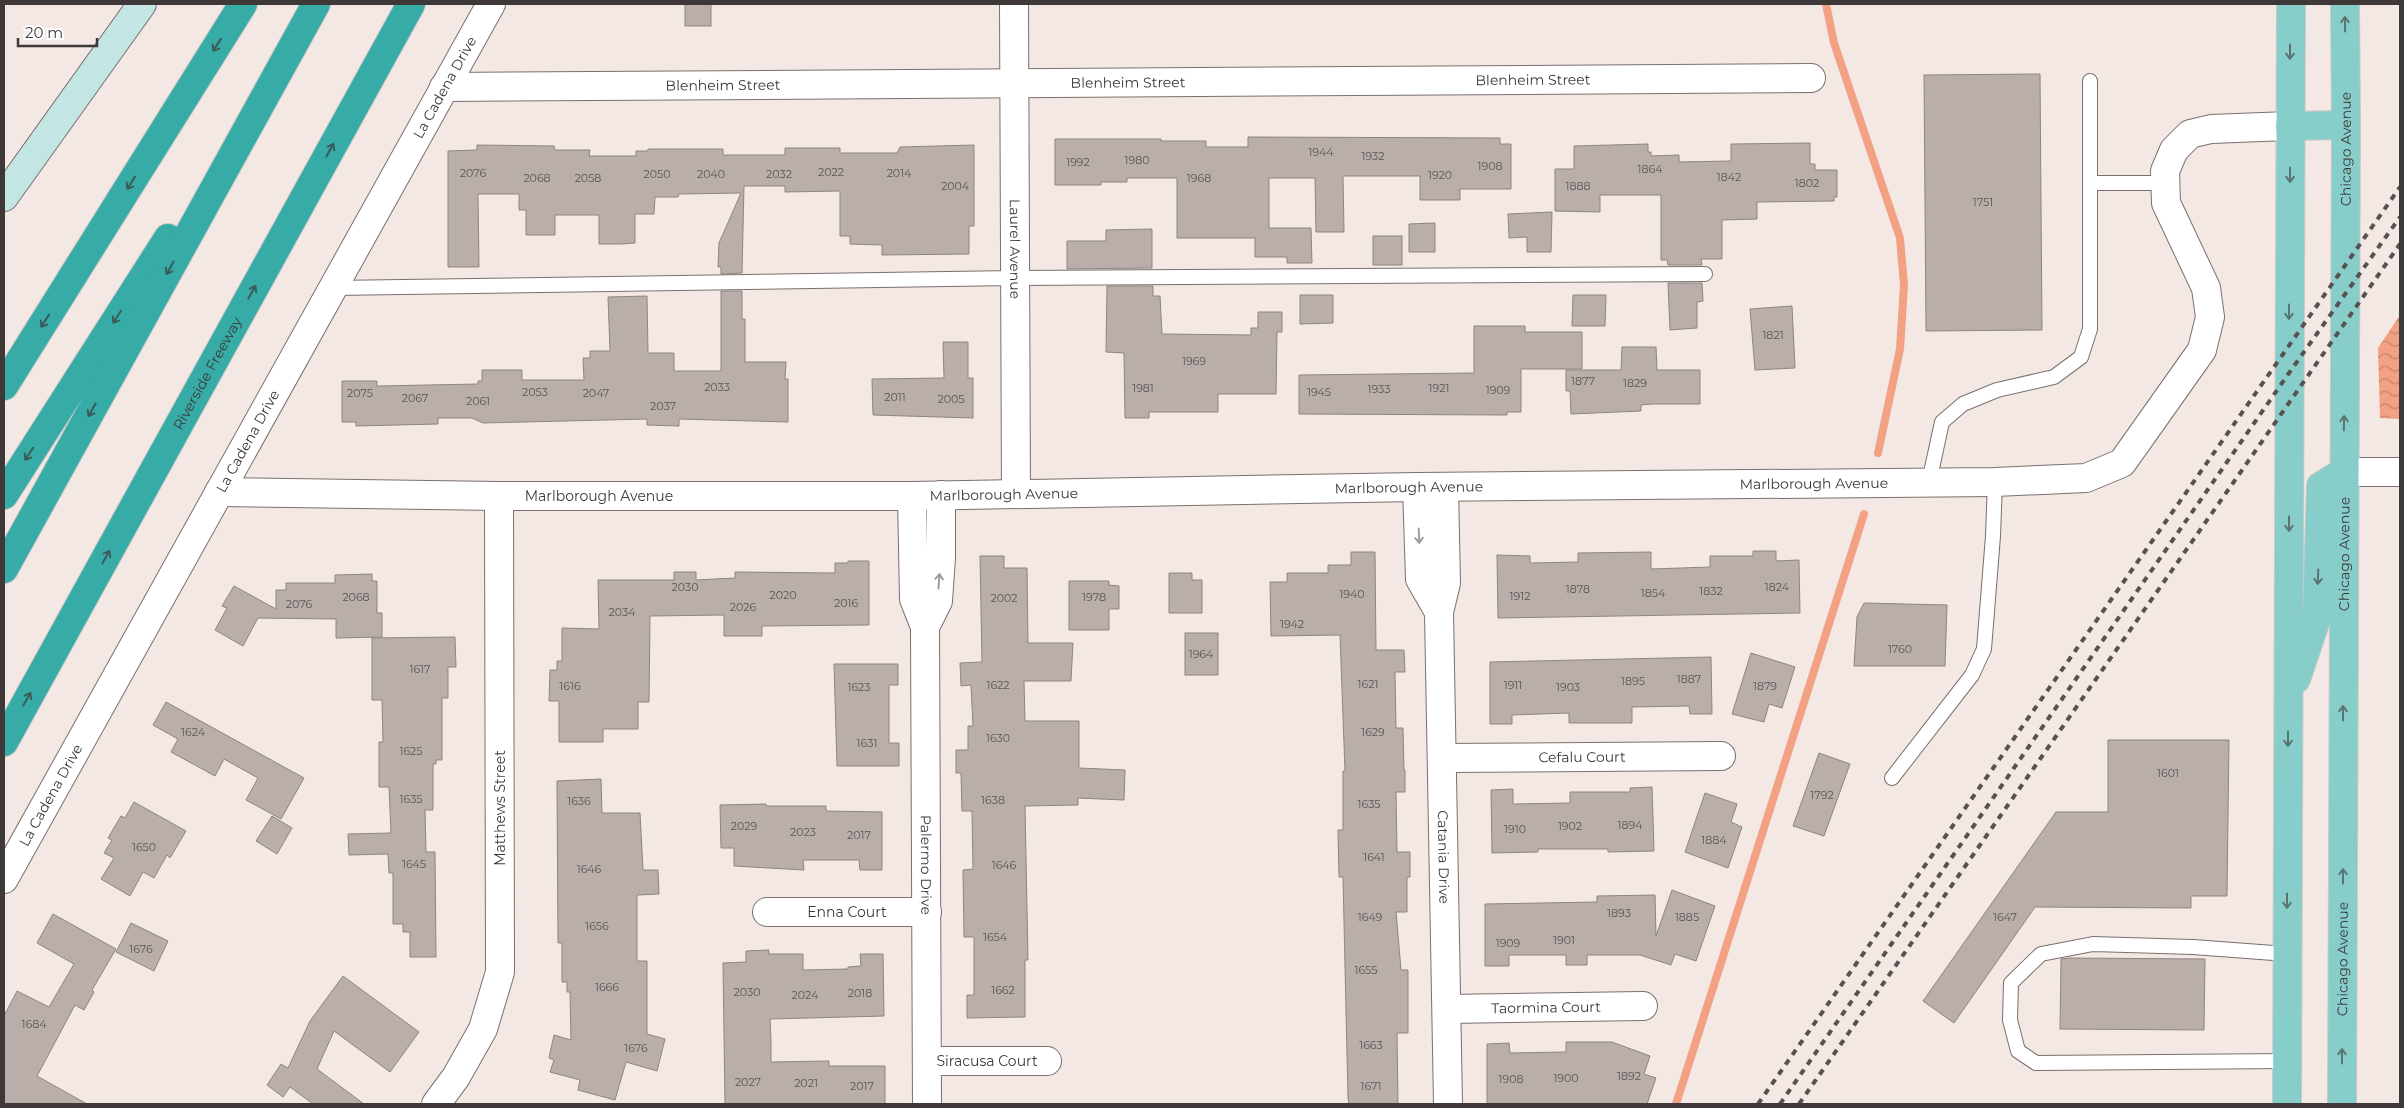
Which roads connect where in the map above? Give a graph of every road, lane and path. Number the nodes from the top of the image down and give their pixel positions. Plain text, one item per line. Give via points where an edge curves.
1 (142, 4) edge
2 (243, 4) edge
3 (411, 4) edge
4 (491, 4) edge
5 (1014, 4) edge
6 (2291, 4) edge
7 (2345, 4) edge
8 (314, 7) edge
9 (1811, 78) dead end
10 (2090, 81) dead end
11 (1014, 84) junction
12 (444, 87) junction
13 (2346, 125) junction
14 (2290, 126) junction
15 (2090, 183) junction
16 (2165, 183) junction
17 (4, 198) edge
18 (1705, 274) dead end
19 (1015, 278) junction
20 (332, 288) junction
21 (4, 386) edge
22 (2344, 472) junction
23 (2400, 472) edge
24 (1929, 482) junction
25 (1995, 482) junction
26 (1417, 487) junction
27 (1444, 487) junction
28 (218, 492) junction
29 (1016, 494) junction
30 (4, 495) edge
31 (941, 495) junction
32 (499, 496) junction
33 (912, 496) junction
34 (4, 569) edge
35 (1439, 612) junction
36 (925, 627) junction
37 (2288, 701) junction
38 (4, 742) edge
39 (1721, 756) dead end
40 (1443, 758) junction
41 (1892, 778) dead end
42 (4, 879) edge
43 (768, 912) dead end
44 (926, 912) junction
45 (2287, 954) junction
46 (1643, 1006) dead end
47 (1447, 1009) junction
48 (928, 1061) junction
49 (1046, 1061) dead end
50 (2287, 1061) junction
51 (436, 1104) edge
52 (927, 1104) edge
53 (1448, 1104) edge
54 (2287, 1104) edge
55 (2342, 1104) edge

1 - 17 main road
2 -> 21 highway
38 -> 3 highway, Riverside Freeway
4 - 12 street, La Cadena Drive
5 - 11 street, Laurel Avenue
6 -> 14 main road
13 -> 7 main road, Chicago Avenue
8 -> 30 highway
8 -> 34 highway
9 - 11 street, Blenheim Street
10 - 15 lane
11 - 12 street, Blenheim Street
11 - 19 street, Laurel Avenue
12 - 20 street, La Cadena Drive
13 - 14 main road
22 -> 13 main road, Chicago Avenue
14 - 16 street, Marlborough Avenue via 2211,129 2190,134 2174,150 2165,171
14 -> 37 main road
15 - 16 lane
15 - 24 lane via 2090,329 2081,357 2054,377 1997,390 1956,410 1942,422
16 - 25 street, Marlborough Avenue via 2166,203 2206,288 2210,317 2202,350 2122,463 2086,478
18 - 19 lane
19 - 20 lane
19 - 29 street, Laurel Avenue
20 - 28 street, La Cadena Drive
22 - 23 street
22 -> 37 main road via 2320,486 2317,617
55 -> 22 main road, Chicago Avenue
24 - 25 street, Marlborough Avenue
24 - 27 street, Marlborough Avenue
25 - 41 lane via 1984,649 1972,675
26 - 27 street, Marlborough Avenue
26 - 29 street, Marlborough Avenue
26 -> 35 street, Catania Drive via 1420,579
27 - 35 street, Catania Drive via 1446,583
28 - 32 street, Marlborough Avenue
28 - 42 street, La Cadena Drive
29 - 31 street, Marlborough Avenue
31 - 33 street, Marlborough Avenue
36 -> 31 street, Palermo Drive via 938,601
32 - 33 street, Marlborough Avenue
32 - 51 street, Matthews Street via 500,972 483,1029 456,1077
33 - 36 street, Palermo Drive via 914,599
35 - 40 street, Catania Drive
36 - 44 street, Palermo Drive
37 -> 45 main road
39 - 40 street, Cefalu Court
40 - 47 street, Catania Drive
43 - 44 street, Enna Court
44 - 48 street, Palermo Drive
45 - 50 main road
45 - 50 lane via 2093,944 2041,954 2011,983 2010,1020 2018,1051 2036,1064
46 - 47 street, Taormina Court
47 - 53 street, Catania Drive
48 - 49 street, Siracusa Court
48 - 52 street, Palermo Drive
50 - 54 main road

